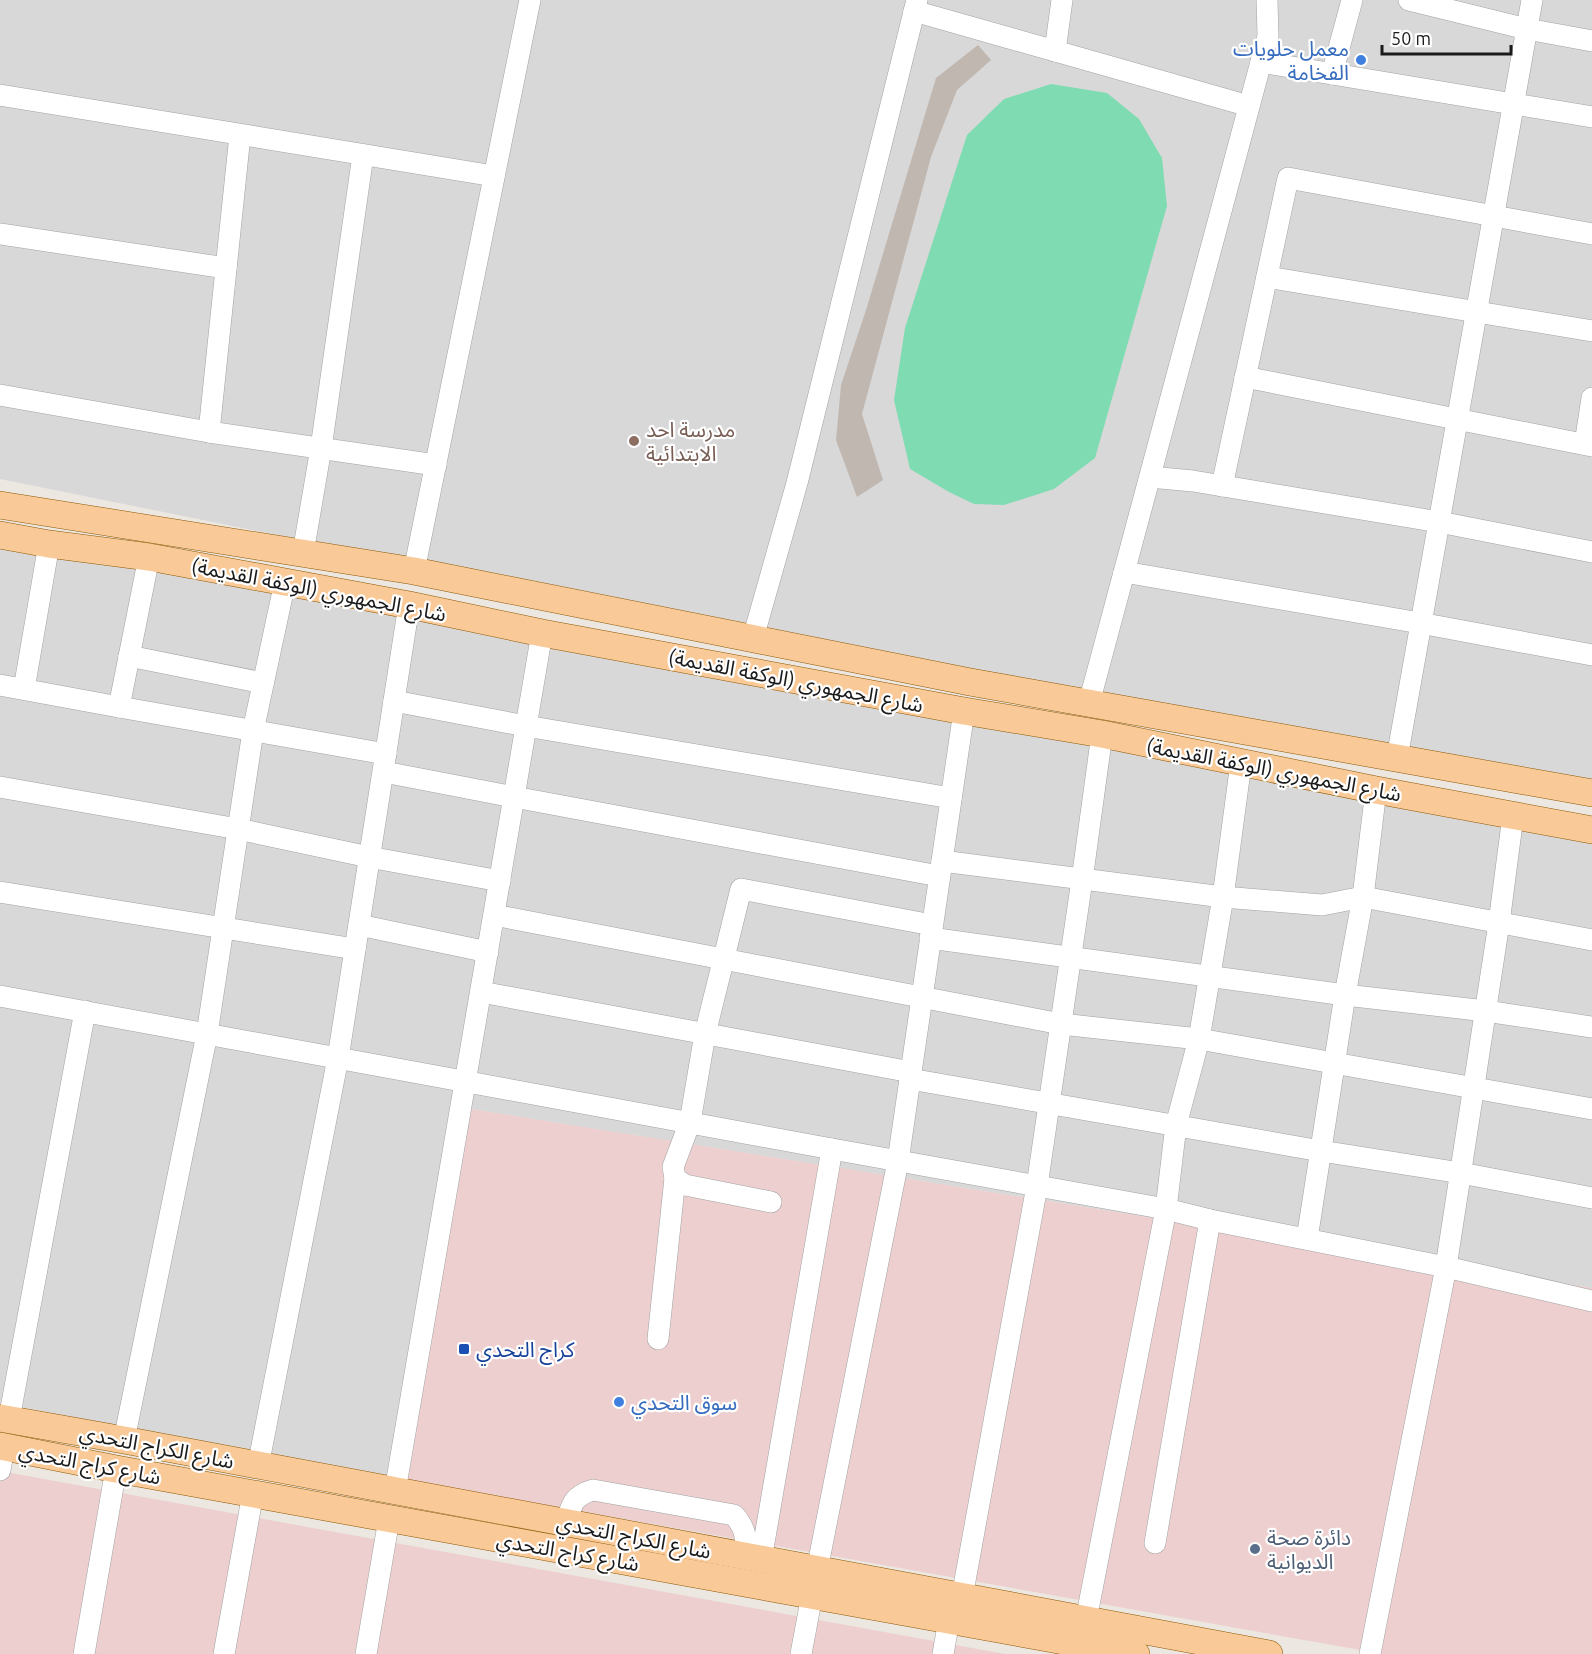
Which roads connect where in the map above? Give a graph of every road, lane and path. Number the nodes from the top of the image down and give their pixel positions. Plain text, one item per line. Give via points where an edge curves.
1 (530, 0) edge
2 (1062, 0) edge
3 (1267, 0) edge
4 (1352, 0) edge
5 (1408, 0) edge
6 (1532, 0) edge
7 (915, 5) edge
8 (1527, 29) junction
9 (1592, 41) edge
10 (1055, 51) junction
11 (1261, 62) junction
12 (1332, 74) junction
13 (0, 95) edge
14 (1514, 104) junction
15 (1249, 106) junction
16 (1592, 117) edge
17 (240, 135) junction
18 (363, 155) junction
19 (495, 177) junction
20 (1494, 216) junction
21 (0, 234) edge
22 (1592, 234) edge
23 (226, 268) junction
24 (1267, 277) junction
25 (1477, 312) junction
26 (1592, 331) edge
27 (1245, 377) junction
28 (0, 395) edge
29 (1592, 398) edge
30 (1458, 419) junction
31 (209, 432) junction
32 (1588, 445) edge
33 (321, 448) junction
34 (436, 465) junction
35 (1150, 477) junction
36 (1222, 486) junction
37 (0, 505) edge
38 (1439, 522) junction
39 (0, 535) edge
40 (49, 544) junction
41 (1592, 552) edge
42 (303, 553) junction
43 (149, 557) junction
44 (414, 571) junction
45 (1124, 572) junction
46 (285, 582) junction
47 (471, 582) junction
48 (409, 605) junction
49 (465, 616) junction
50 (1420, 623) junction
51 (723, 632) junction
52 (542, 633) junction
53 (753, 638) junction
54 (1592, 655) edge
55 (129, 656) junction
56 (716, 665) junction
57 (263, 683) junction
58 (0, 685) edge
59 (24, 689) junction
60 (394, 701) junction
61 (1089, 703) junction
62 (119, 708) junction
63 (964, 711) junction
64 (526, 726) junction
65 (252, 731) junction
66 (1102, 734) junction
67 (1397, 758) junction
68 (1241, 762) junction
69 (385, 763) junction
70 (0, 787) edge
71 (1376, 790) junction
72 (1592, 793) edge
73 (514, 797) junction
74 (951, 798) junction
75 (1513, 816) junction
76 (238, 830) junction
77 (1592, 830) edge
78 (369, 857) junction
79 (941, 868) junction
80 (1082, 880) junction
81 (500, 881) junction
82 (0, 892) edge
83 (1223, 897) junction
84 (1363, 897) junction
85 (494, 915) junction
86 (1499, 923) junction
87 (359, 925) junction
88 (223, 928) junction
89 (931, 932) junction
90 (1592, 940) edge
91 (355, 949) junction
92 (488, 952) junction
93 (1071, 957) junction
94 (723, 959) junction
95 (1210, 976) junction
96 (481, 992) junction
97 (1345, 994) junction
98 (0, 996) edge
99 (922, 998) junction
100 (86, 1011) junction
101 (1485, 1011) junction
102 (1061, 1024) junction
103 (1592, 1027) edge
104 (207, 1034) junction
105 (705, 1034) junction
106 (1199, 1039) junction
107 (338, 1058) junction
108 (1335, 1064) junction
109 (911, 1075) junction
110 (466, 1081) junction
111 (1474, 1088) junction
112 (1049, 1103) junction
113 (1592, 1109) edge
114 (690, 1122) junction
115 (1176, 1125) junction
116 (832, 1149) junction
117 (1321, 1151) junction
118 (898, 1161) junction
119 (1461, 1173) junction
120 (675, 1178) junction
121 (1037, 1186) junction
122 (1592, 1198) edge
123 (771, 1202) dead end
124 (1166, 1209) junction
125 (1210, 1220) junction
126 (1307, 1239) junction
127 (1446, 1268) junction
128 (1592, 1301) edge
129 (658, 1339) dead end
130 (5, 1419) edge
131 (124, 1440) junction
132 (1, 1454) edge
133 (258, 1466) junction
134 (116, 1469) junction
135 (395, 1491) junction
136 (253, 1493) junction
137 (389, 1519) junction
138 (566, 1522) junction
139 (1155, 1543) dead end
140 (753, 1558) junction
141 (815, 1583) junction
142 (956, 1609) junction
143 (1081, 1639) edge
144 (84, 1654) edge
145 (224, 1654) edge
146 (366, 1654) edge
147 (801, 1654) edge
148 (943, 1654) edge
149 (1136, 1654) edge
150 (1269, 1654) edge
151 (1370, 1654) edge

1 - 19 street
2 - 10 street
3 - 11 street via 1268,36
4 - 12 street
5 - 8 street
6 - 8 street
7 - 10 street
7 - 53 street via 797,483
8 - 9 street
8 - 14 street
10 - 15 street
11 - 12 street
11 - 15 street
12 - 14 street
13 - 17 street
14 - 16 street
14 - 20 street
15 - 35 street
17 - 18 street
17 - 23 street
18 - 19 street
18 - 33 street
19 - 34 street
20 - 22 street
20 - 24 street via 1288,178
20 - 25 street
21 - 23 street
23 - 31 street
24 - 25 street
24 - 27 street
25 - 26 street
25 - 30 street
27 - 30 street
27 - 36 street
28 - 31 street
29 - 32 street
30 - 32 street
30 - 38 street
31 - 33 street
33 - 34 street
33 - 42 street
34 - 44 street
35 - 36 street
35 - 45 street
36 - 38 street
37 - 42 main road, شارع الجمهوري (الوكفة القديمة)
38 - 41 street
38 - 50 street
39 - 40 main road, شارع الجمهوري (الوكفة القديمة)
40 - 43 main road, شارع الجمهوري (الوكفة القديمة)
40 - 59 street
42 - 44 main road, شارع الجمهوري (الوكفة القديمة)
43 - 46 main road, شارع الجمهوري (الوكفة القديمة)
43 - 55 street
44 - 47 main road, شارع الجمهوري (الوكفة القديمة)
45 - 50 street
45 - 61 street
46 - 48 main road, شارع الجمهوري (الوكفة القديمة)
46 - 57 street
47 - 49 main road
47 - 51 main road, شارع الجمهوري (الوكفة القديمة)
48 - 49 main road, شارع الجمهوري (الوكفة القديمة)
48 - 60 street
49 - 52 main road, شارع الجمهوري (الوكفة القديمة)
50 - 54 street
50 - 67 street
51 - 53 main road, شارع الجمهوري (الوكفة القديمة)
51 - 56 main road
52 - 56 main road, شارع الجمهوري (الوكفة القديمة)
52 - 64 street
53 - 61 main road, شارع الجمهوري (الوكفة القديمة)
55 - 57 street
55 - 62 street
56 - 63 main road, شارع الجمهوري (الوكفة القديمة)
57 - 65 street
58 - 59 street
59 - 62 street
60 - 64 street
60 - 69 street
61 - 67 main road, شارع الجمهوري (الوكفة القديمة)
62 - 65 street
63 - 66 main road, شارع الجمهوري (الوكفة القديمة)
63 - 74 street
64 - 73 street
64 - 74 street
65 - 69 street
65 - 76 street
66 - 68 main road, شارع الجمهوري (الوكفة القديمة)
66 - 80 street
67 - 72 main road, شارع الجمهوري (الوكفة القديمة)
68 - 71 main road, شارع الجمهوري (الوكفة القديمة)
68 - 83 street
69 - 73 street
69 - 78 street
70 - 76 street
71 - 75 main road, شارع الجمهوري (الوكفة القديمة)
71 - 84 street
73 - 79 street
73 - 81 street
74 - 79 street
75 - 77 main road, شارع الجمهوري (الوكفة القديمة)
75 - 86 street
76 - 78 street
76 - 88 street
78 - 81 street
78 - 87 street
79 - 80 street
79 - 89 street
80 - 83 street
80 - 93 street
81 - 85 street
82 - 88 street
83 - 84 street via 1322,904
83 - 95 street
84 - 86 street
84 - 97 street
85 - 92 street
85 - 94 street
86 - 90 street
86 - 101 street
87 - 91 street
87 - 92 street
88 - 91 street
88 - 104 street
89 - 93 street
89 - 94 street via 741,889
89 - 99 street
91 - 107 street
92 - 96 street
93 - 95 street
93 - 102 street
94 - 99 street
94 - 105 street
95 - 97 street
95 - 106 street
96 - 105 street
96 - 110 street
97 - 101 street
97 - 108 street
98 - 100 street
99 - 102 street
99 - 109 street
100 - 104 street
100 - 130 street
101 - 103 street
101 - 111 street
102 - 106 street
102 - 112 street
104 - 107 street
104 - 131 street
105 - 109 street
105 - 114 street
106 - 108 street
106 - 115 street
107 - 110 street
107 - 133 street
108 - 111 street
108 - 117 street
109 - 112 street
109 - 118 street
110 - 114 street
110 - 135 street
111 - 113 street
111 - 119 street
112 - 115 street
112 - 121 street
114 - 116 street
114 - 120 street via 673,1167
115 - 117 street
115 - 124 street
116 - 118 street
116 - 140 street
117 - 119 street
117 - 126 street
118 - 121 street
118 - 141 street
119 - 122 street
119 - 127 street
120 - 123 street via 685,1185
120 - 129 street
121 - 124 street
121 - 142 street
124 - 125 street
124 - 143 street
125 - 126 street
125 - 139 street
126 - 127 street
127 - 128 street
127 - 151 street
130 - 131 main road, شارع الكراج التحدي
131 - 133 main road, شارع الكراج التحدي
132 - 134 main road, شارع كراج التحدي
133 - 135 main road, شارع الكراج التحدي
134 - 136 main road, شارع كراج التحدي
134 - 144 street
135 - 138 main road, شارع الكراج التحدي
136 - 137 main road, شارع كراج التحدي
136 - 145 street
137 - 141 main road, شارع كراج التحدي
137 - 146 street
138 - 140 main road, شارع الكراج التحدي
138 - 140 street via 573,1502 593,1490 734,1515 742,1524
140 - 141 main road, شارع الكراج التحدي
141 - 142 main road, شارع كراج التحدي
141 - 147 street
142 - 143 main road, شارع كراج التحدي
142 - 148 street
143 - 149 main road, شارع كراج التحدي
143 - 150 main road

